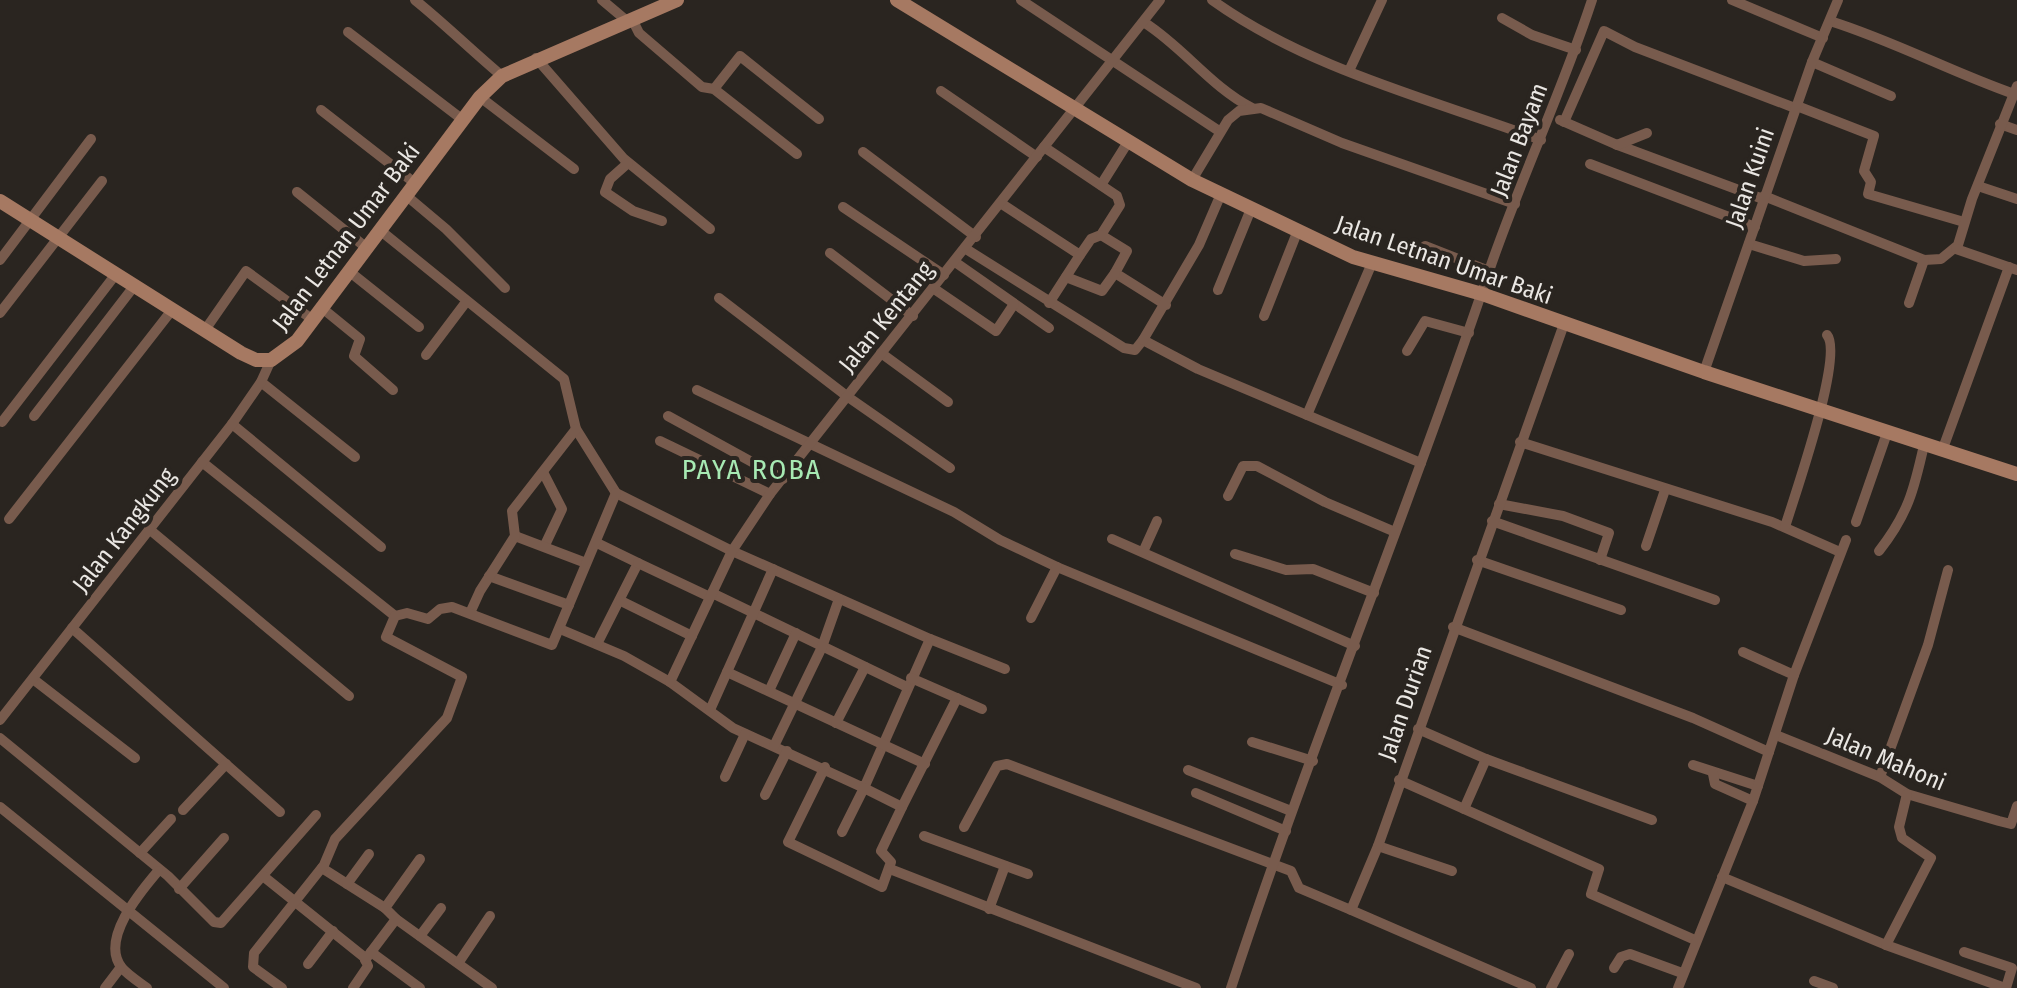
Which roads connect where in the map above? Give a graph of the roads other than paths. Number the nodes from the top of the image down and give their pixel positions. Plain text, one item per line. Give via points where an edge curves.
1 (415, 0) edge
2 (602, 0) edge
3 (677, 0) edge
4 (897, 0) edge
5 (1021, 0) edge
6 (1160, 0) edge
7 (1212, 0) edge
8 (1382, 0) edge
9 (1592, 0) edge
10 (1732, 0) edge
11 (1838, 0) edge
12 (918, 6) edge
13 (1502, 18) dead end
14 (629, 20) junction
15 (1830, 21) junction
16 (1145, 23) junction
17 (348, 32) dead end
18 (1823, 38) junction
19 (1576, 50) junction
20 (536, 58) junction
21 (1111, 60) junction
22 (1812, 62) junction
23 (1349, 71) junction
24 (502, 76) junction
25 (714, 89) junction
26 (2016, 90) edge
27 (941, 91) dead end
28 (1891, 96) dead end
29 (480, 97) junction
30 (1796, 107) junction
31 (1252, 108) junction
32 (1072, 109) junction
33 (321, 110) dead end
34 (1549, 114) junction
35 (819, 119) dead end
36 (463, 120) junction
37 (1564, 122) junction
38 (2000, 124) junction
39 (2017, 130) edge
40 (1219, 131) junction
41 (1647, 133) dead end
42 (91, 139) dead end
43 (1541, 140) junction
44 (1128, 142) junction
45 (1617, 145) junction
46 (1044, 147) junction
47 (863, 152) dead end
48 (797, 154) dead end
49 (1037, 157) junction
50 (628, 163) junction
51 (1590, 164) dead end
52 (574, 169) dead end
53 (1192, 180) junction
54 (102, 181) dead end
55 (1101, 185) junction
56 (1978, 186) junction
57 (412, 191) junction
58 (297, 192) dead end
59 (1221, 194) junction
60 (1764, 198) junction
61 (2017, 199) edge
62 (0, 201) edge
63 (1002, 204) junction
64 (1515, 204) junction
65 (843, 207) dead end
66 (1251, 209) junction
67 (29, 220) junction
68 (662, 221) dead end
69 (1964, 222) junction
70 (1755, 227) junction
71 (710, 229) dead end
72 (1298, 230) junction
73 (381, 231) junction
74 (1101, 235) junction
75 (976, 237) junction
76 (58, 238) junction
77 (1749, 244) junction
78 (1425, 246) dead end
79 (368, 249) junction
80 (966, 249) junction
81 (1956, 249) junction
82 (830, 253) dead end
83 (1080, 255) junction
84 (1836, 259) dead end
85 (0, 260) edge
86 (1924, 260) junction
87 (955, 262) junction
88 (1372, 263) junction
89 (2013, 269) edge
90 (1489, 271) junction
91 (350, 272) junction
92 (1115, 273) junction
93 (116, 274) junction
94 (944, 275) junction
95 (1066, 277) junction
96 (135, 285) junction
97 (505, 288) dead end
98 (933, 288) junction
99 (1218, 290) dead end
100 (1482, 294) junction
101 (719, 298) dead end
102 (466, 302) junction
103 (1049, 303) junction
104 (1909, 303) dead end
105 (1014, 304) junction
106 (1166, 305) junction
107 (172, 310) junction
108 (0, 313) edge
109 (318, 314) junction
110 (913, 316) junction
111 (1264, 316) dead end
112 (1564, 324) junction
113 (419, 327) dead end
114 (1049, 328) dead end
115 (205, 330) junction
116 (1469, 333) junction
117 (1827, 335) dead end
118 (1143, 340) junction
119 (1407, 351) dead end
120 (881, 353) junction
121 (426, 355) dead end
122 (271, 360) junction
123 (1704, 372) junction
124 (261, 382) junction
125 (393, 390) dead end
126 (697, 390) dead end
127 (848, 397) junction
128 (948, 402) dead end
129 (1821, 409) junction
130 (1307, 415) junction
131 (34, 416) dead end
132 (668, 416) dead end
133 (2, 422) edge
134 (232, 424) junction
135 (576, 429) junction
136 (1887, 433) junction
137 (660, 441) dead end
138 (1520, 442) junction
139 (809, 443) junction
140 (1924, 445) junction
141 (1942, 451) junction
142 (355, 457) dead end
143 (202, 462) junction
144 (1421, 463) junction
145 (950, 468) dead end
146 (543, 472) junction
147 (2017, 474) edge
148 (783, 479) junction
149 (1665, 490) junction
150 (616, 493) junction
151 (770, 494) junction
152 (1228, 496) dead end
153 (1499, 504) junction
154 (9, 519) dead end
155 (1157, 521) dead end
156 (1492, 521) junction
157 (1856, 522) dead end
158 (1785, 527) junction
159 (149, 529) junction
160 (1395, 532) junction
161 (515, 536) junction
162 (1112, 539) dead end
163 (1846, 540) dead end
164 (597, 543) junction
165 (545, 545) junction
166 (1646, 546) dead end
167 (381, 547) dead end
168 (732, 551) junction
169 (1879, 551) dead end
170 (1143, 552) junction
171 (1840, 552) junction
172 (1235, 554) dead end
173 (1477, 560) junction
174 (1600, 560) junction
175 (586, 563) junction
176 (638, 563) junction
177 (1057, 567) junction
178 (773, 569) junction
179 (1948, 570) dead end
180 (489, 576) junction
181 (1374, 593) junction
182 (711, 595) junction
183 (839, 599) junction
184 (1715, 600) dead end
185 (621, 601) junction
186 (569, 605) junction
187 (1621, 610) dead end
188 (755, 612) junction
189 (470, 613) junction
190 (395, 616) junction
191 (1031, 618) dead end
192 (1453, 627) junction
193 (72, 628) junction
194 (560, 629) junction
195 (796, 633) junction
196 (692, 636) junction
197 (930, 639) junction
198 (597, 644) junction
199 (1355, 646) junction
200 (822, 647) junction
201 (1743, 652) dead end
202 (865, 667) junction
203 (1005, 669) dead end
204 (727, 672) junction
205 (1794, 675) junction
206 (33, 679) junction
207 (670, 682) junction
208 (909, 682) junction
209 (1342, 685) junction
210 (769, 691) junction
211 (349, 696) dead end
212 (957, 698) junction
213 (795, 703) junction
214 (982, 709) dead end
215 (710, 710) junction
216 (0, 720) edge
217 (836, 723) junction
218 (1418, 729) junction
219 (745, 734) junction
220 (1776, 735) junction
221 (0, 738) edge
222 (1252, 742) dead end
223 (881, 743) junction
224 (774, 746) junction
225 (787, 751) junction
226 (1769, 752) junction
227 (135, 758) dead end
228 (1486, 759) junction
229 (1313, 761) junction
230 (226, 764) junction
231 (925, 764) junction
232 (1693, 765) dead end
233 (825, 767) junction
234 (1188, 770) dead end
235 (1713, 774) junction
236 (725, 777) dead end
237 (1880, 777) junction
238 (1399, 780) junction
239 (1758, 786) junction
240 (864, 788) junction
241 (1196, 793) dead end
242 (1907, 794) junction
243 (765, 795) dead end
244 (1753, 801) junction
245 (2017, 806) edge
246 (0, 807) edge
247 (902, 807) junction
248 (1464, 809) junction
249 (183, 810) dead end
250 (1291, 811) junction
251 (280, 812) dead end
252 (316, 815) dead end
253 (171, 819) dead end
254 (1652, 820) dead end
255 (964, 827) dead end
256 (1286, 831) junction
257 (842, 832) dead end
258 (924, 836) dead end
259 (224, 838) dead end
260 (1378, 846) junction
261 (140, 853) junction
262 (369, 854) dead end
263 (420, 859) dead end
264 (1273, 864) junction
265 (1005, 866) junction
266 (322, 868) junction
267 (890, 869) junction
268 (158, 871) junction
269 (1452, 871) dead end
270 (1028, 874) dead end
271 (263, 876) junction
272 (1722, 877) junction
273 (347, 884) junction
274 (179, 889) junction
275 (295, 903) junction
276 (385, 908) junction
277 (441, 908) dead end
278 (989, 909) junction
279 (126, 910) junction
280 (1351, 910) junction
281 (490, 916) dead end
282 (396, 919) junction
283 (333, 931) junction
284 (420, 936) junction
285 (1695, 940) junction
286 (1886, 945) junction
287 (1964, 952) dead end
288 (1569, 954) dead end
289 (368, 956) junction
290 (459, 962) junction
291 (308, 964) dead end
292 (121, 967) junction
293 (1614, 968) dead end
294 (1682, 973) junction
295 (1814, 981) dead end
296 (105, 988) edge
297 (147, 988) edge
298 (224, 988) edge
299 (282, 988) edge
300 (353, 988) edge
301 (420, 988) edge
302 (492, 988) edge
303 (1196, 988) edge
304 (1231, 988) edge
305 (1531, 988) edge
306 (1551, 988) edge
307 (1678, 988) edge
308 (1833, 988) edge
309 (2005, 988) edge

1 - 24 street
2 - 14 street
3 - 14 street, Jalan Letnan Umar Baki
4 - 12 street, Jalan Letnan Umar Baki
5 - 21 street
6 - 16 street, Jalan Kentang
7 - 23 street via 1256,29
8 - 23 street
9 - 19 street, Jalan Bayam
10 - 18 street
11 - 15 street, Jalan Kuini
12 - 32 street, Jalan Letnan Umar Baki
13 - 19 street
14 - 20 street, Jalan Letnan Umar Baki
14 - 25 street via 702,87
15 - 18 street, Jalan Kuini
15 - 26 street via 1881,37 1926,61
16 - 21 street, Jalan Kentang
16 - 31 street
17 - 36 street
18 - 22 street, Jalan Kuini
19 - 34 street, Jalan Bayam
20 - 24 street, Jalan Letnan Umar Baki
20 - 50 street
21 - 32 street, Jalan Kentang
21 - 40 street
22 - 28 street
22 - 30 street, Jalan Kuini
23 - 43 street
24 - 29 street, Jalan Letnan Umar Baki
25 - 35 street via 740,56
25 - 48 street
26 - 38 street
27 - 49 street
29 - 36 street, Jalan Letnan Umar Baki
29 - 52 street
30 - 37 street via 1604,31
30 - 60 street, Jalan Kuini
30 - 69 street via 1874,136 1864,171 1871,182 1868,194
31 - 40 street via 1239,111
31 - 64 street via 1269,109 1304,129
32 - 44 street, Jalan Letnan Umar Baki
32 - 46 street, Jalan Kentang
33 - 57 street
34 - 37 street
34 - 43 street, Jalan Bayam
36 - 57 street, Jalan Letnan Umar Baki
37 - 45 street
38 - 39 street
38 - 56 street
40 - 53 street
41 - 45 street
42 - 67 street
43 - 64 street, Jalan Bayam
44 - 53 street, Jalan Letnan Umar Baki
44 - 55 street
45 - 60 street
46 - 49 street, Jalan Kentang
46 - 55 street
47 - 75 street
49 - 63 street, Jalan Kentang
50 - 68 street via 610,179 605,192 633,211
50 - 71 street
51 - 70 street
53 - 59 street, Jalan Letnan Umar Baki
54 - 76 street
55 - 74 street via 1117,196 1120,205
56 - 61 street
56 - 69 street
57 - 73 street, Jalan Letnan Umar Baki
57 - 97 street
58 - 79 street
59 - 66 street, Jalan Letnan Umar Baki
59 - 106 street
60 - 70 street, Jalan Kuini
60 - 86 street
62 - 67 street, Jalan Letnan Umar Baki
63 - 75 street, Jalan Kentang
63 - 83 street
64 - 90 street, Jalan Bayam
65 - 94 street
66 - 72 street, Jalan Letnan Umar Baki
66 - 99 street
67 - 76 street, Jalan Letnan Umar Baki
67 - 85 street
69 - 81 street
70 - 77 street, Jalan Kuini
72 - 88 street, Jalan Letnan Umar Baki
72 - 111 street
73 - 79 street, Jalan Letnan Umar Baki
73 - 102 street
74 - 83 street
74 - 92 street via 1127,251
75 - 80 street, Jalan Kentang
76 - 93 street, Jalan Letnan Umar Baki
76 - 108 street
77 - 84 street via 1804,261
77 - 123 street, Jalan Kuini
78 - 90 street
79 - 91 street, Jalan Letnan Umar Baki
80 - 87 street, Jalan Kentang
80 - 103 street
81 - 86 street via 1941,259
81 - 89 street
82 - 110 street
83 - 95 street
86 - 104 street
87 - 94 street, Jalan Kentang
87 - 105 street
88 - 100 street, Jalan Letnan Umar Baki
88 - 130 street
89 - 141 street
90 - 100 street, Jalan Bayam
91 - 109 street, Jalan Letnan Umar Baki
91 - 113 street
92 - 95 street via 1102,291
92 - 106 street
93 - 96 street, Jalan Letnan Umar Baki
93 - 133 street
94 - 98 street, Jalan Kentang
95 - 103 street
96 - 107 street, Jalan Letnan Umar Baki
96 - 131 street
98 - 105 street via 996,331
98 - 110 street, Jalan Kentang
100 - 112 street, Jalan Letnan Umar Baki
100 - 116 street, Jalan Bayam
101 - 127 street
102 - 121 street
102 - 135 street via 564,379
103 - 118 street via 1124,348 1135,350
105 - 114 street
106 - 118 street
107 - 115 street, Jalan Letnan Umar Baki
107 - 154 street
109 - 115 street via 246,271
109 - 122 street, Jalan Letnan Umar Baki via 281,356
109 - 125 street via 360,339 354,356
110 - 120 street, Jalan Kentang
112 - 123 street, Jalan Letnan Umar Baki
112 - 138 street, Jalan Durian
115 - 122 street, Jalan Letnan Umar Baki via 256,360
116 - 119 street via 1425,321
116 - 144 street, Jalan Bayam
117 - 129 street via 1833,352
118 - 130 street
120 - 127 street, Jalan Kentang
120 - 128 street
122 - 124 street, Jalan Kangkung
123 - 129 street, Jalan Letnan Umar Baki
124 - 134 street, Jalan Kangkung
124 - 142 street
126 - 139 street
127 - 139 street, Jalan Kentang
127 - 145 street
129 - 136 street, Jalan Letnan Umar Baki
129 - 158 street
130 - 144 street
132 - 148 street
134 - 143 street, Jalan Kangkung
134 - 167 street
135 - 146 street
135 - 150 street
136 - 140 street, Jalan Letnan Umar Baki
136 - 157 street
137 - 151 street
138 - 149 street
138 - 153 street, Jalan Durian
139 - 148 street, Jalan Kentang
139 - 177 street
140 - 141 street, Jalan Letnan Umar Baki
140 - 169 street via 1912,499
141 - 147 street, Jalan Letnan Umar Baki
143 - 159 street, Jalan Kangkung
143 - 190 street
144 - 160 street, Jalan Bayam
146 - 161 street via 512,511
146 - 165 street via 562,509
148 - 151 street, Jalan Kentang
149 - 158 street
149 - 166 street
150 - 164 street
150 - 168 street
151 - 168 street, Jalan Kentang
152 - 160 street via 1243,466 1257,466
153 - 156 street, Jalan Durian
153 - 174 street via 1563,516 1609,533
155 - 170 street
156 - 173 street, Jalan Durian
156 - 174 street
158 - 171 street
159 - 193 street, Jalan Kangkung
159 - 211 street
160 - 181 street, Jalan Bayam
161 - 165 street
161 - 180 street
162 - 170 street
163 - 171 street
164 - 175 street
164 - 176 street
165 - 175 street
168 - 178 street
168 - 182 street, Jalan Kentang
170 - 199 street
171 - 205 street
172 - 181 street via 1286,570 1313,569
173 - 187 street
173 - 192 street, Jalan Durian
174 - 184 street
175 - 186 street
176 - 182 street
176 - 185 street
177 - 191 street
177 - 209 street
178 - 183 street
178 - 188 street
179 - 237 street via 1928,645
180 - 186 street
180 - 189 street
181 - 199 street, Jalan Bayam
182 - 188 street
182 - 196 street, Jalan Kentang
183 - 197 street
183 - 200 street
185 - 196 street
185 - 198 street
186 - 194 street
188 - 195 street
188 - 204 street
189 - 190 street via 452,607 428,619 407,613
189 - 194 street via 549,646
190 - 266 street via 386,637 462,677 462,684 447,718 335,839
192 - 218 street, Jalan Durian
192 - 226 street
193 - 206 street, Jalan Kangkung
193 - 230 street
194 - 198 street
195 - 200 street
195 - 210 street
196 - 207 street, Jalan Kentang
197 - 203 street
197 - 208 street
198 - 207 street
199 - 209 street, Jalan Bayam
200 - 202 street
200 - 213 street
201 - 205 street
202 - 208 street
202 - 217 street
204 - 210 street
204 - 215 street
205 - 220 street
206 - 216 street, Jalan Kangkung
206 - 227 street
207 - 215 street
208 - 212 street
208 - 223 street
209 - 229 street, Jalan Bayam
210 - 213 street
212 - 214 street
212 - 231 street
213 - 217 street
213 - 224 street
215 - 219 street
217 - 223 street
218 - 228 street
218 - 238 street, Jalan Durian
219 - 224 street
219 - 236 street
220 - 226 street
220 - 237 street, Jalan Mahoni
221 - 261 street
222 - 229 street
223 - 231 street
223 - 240 street
224 - 225 street
225 - 233 street
225 - 243 street
226 - 239 street
228 - 248 street
228 - 254 street
229 - 250 street, Jalan Bayam
230 - 249 street
230 - 251 street
231 - 247 street
232 - 235 street
233 - 240 street
233 - 267 street via 788,842 882,887
234 - 250 street
235 - 239 street
235 - 244 street via 1715,784
237 - 242 street, Jalan Mahoni
238 - 248 street
238 - 260 street, Jalan Durian
239 - 244 street
240 - 247 street
240 - 257 street
241 - 256 street
242 - 245 street, Jalan Mahoni via 2011,824
242 - 286 street via 1899,827 1902,838 1931,858
244 - 272 street
246 - 279 street
247 - 267 street via 881,851 890,859
248 - 285 street via 1599,869 1591,894
250 - 256 street, Jalan Bayam
252 - 271 street
253 - 261 street
255 - 264 street via 994,771 1004,764
256 - 264 street, Jalan Bayam
258 - 265 street
259 - 274 street
260 - 269 street
260 - 280 street, Jalan Durian
261 - 268 street
262 - 273 street
263 - 276 street
264 - 280 street via 1293,872 1302,890
264 - 304 street, Jalan Bayam
265 - 270 street
265 - 278 street
266 - 273 street
266 - 275 street
267 - 278 street
268 - 274 street
268 - 279 street
271 - 274 street via 221,923
271 - 275 street
272 - 285 street
272 - 286 street
273 - 276 street
275 - 283 street
275 - 299 street via 251,960
276 - 282 street
277 - 284 street
278 - 303 street
279 - 292 street via 116,955
279 - 298 street
280 - 305 street
281 - 290 street
282 - 284 street
282 - 289 street
283 - 289 street
283 - 291 street
284 - 290 street
285 - 294 street
286 - 309 street
287 - 309 street via 2012,968
288 - 306 street
289 - 300 street via 368,966
289 - 301 street
290 - 302 street
292 - 296 street
292 - 297 street
293 - 294 street via 1630,954
294 - 307 street
295 - 308 street

